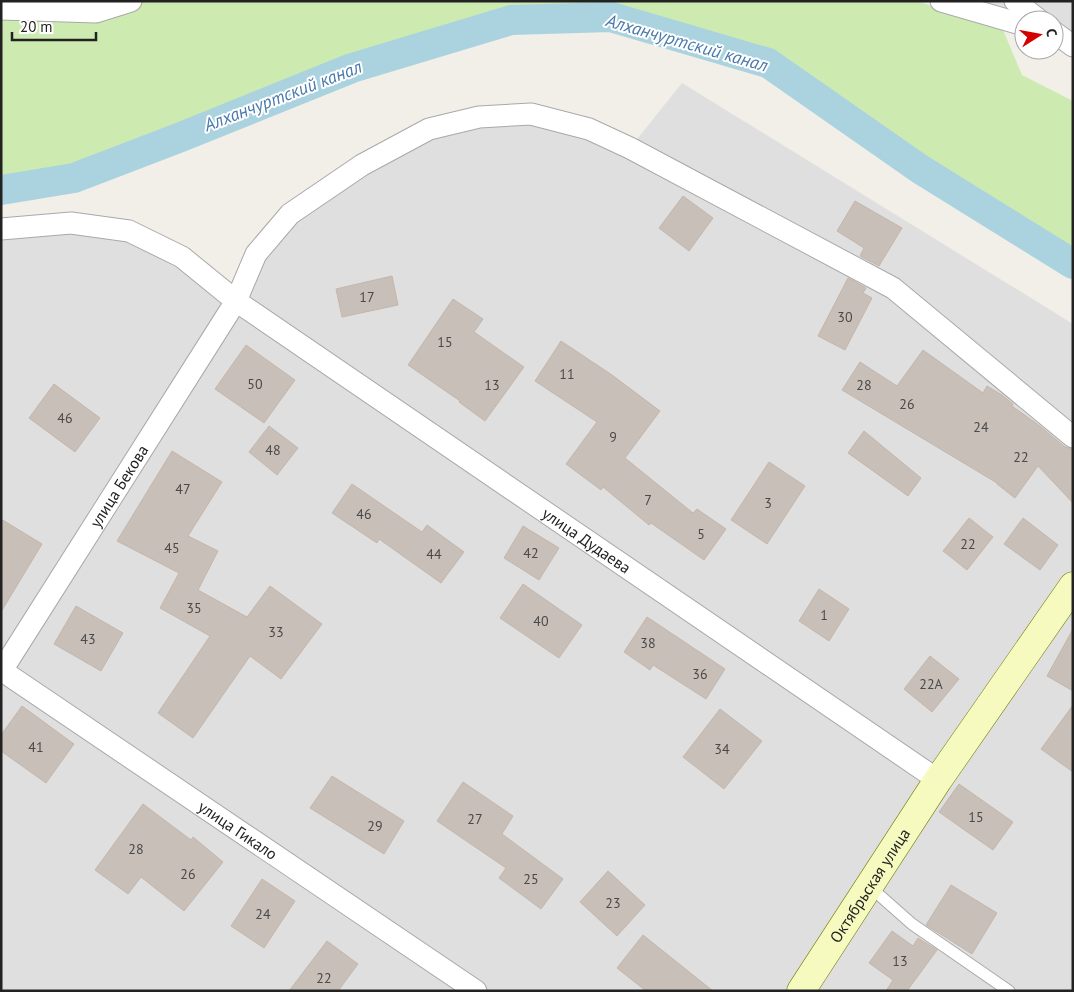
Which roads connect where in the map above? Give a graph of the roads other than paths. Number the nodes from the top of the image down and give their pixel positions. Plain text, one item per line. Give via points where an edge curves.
1 (131, 1) edge
2 (941, 1) edge
3 (1015, 1) edge
4 (1, 9) edge
5 (1026, 10) edge
6 (1014, 22) edge
7 (1, 229) edge
8 (236, 301) junction
9 (1073, 437) edge
10 (1073, 586) edge
11 (2, 671) edge
12 (938, 780) junction
13 (869, 886) junction
14 (476, 991) edge
15 (801, 991) edge
16 (1009, 991) edge

1 - 4 street via 96,12
2 - 6 street
3 - 5 street
7 - 8 street, улица Дудаева via 72,223 129,231 182,256
8 - 9 street, улица Бекова via 256,254 290,214 362,165 429,129 480,117 531,114 589,129 630,148 893,288
8 - 11 street, улица Бекова
8 - 12 street, улица Дудаева
10 - 12 street, Октябрьская улица
11 - 14 street, улица Гикало
12 - 13 street, Октябрьская улица
13 - 15 street, Октябрьская улица
13 - 16 lane via 912,924

